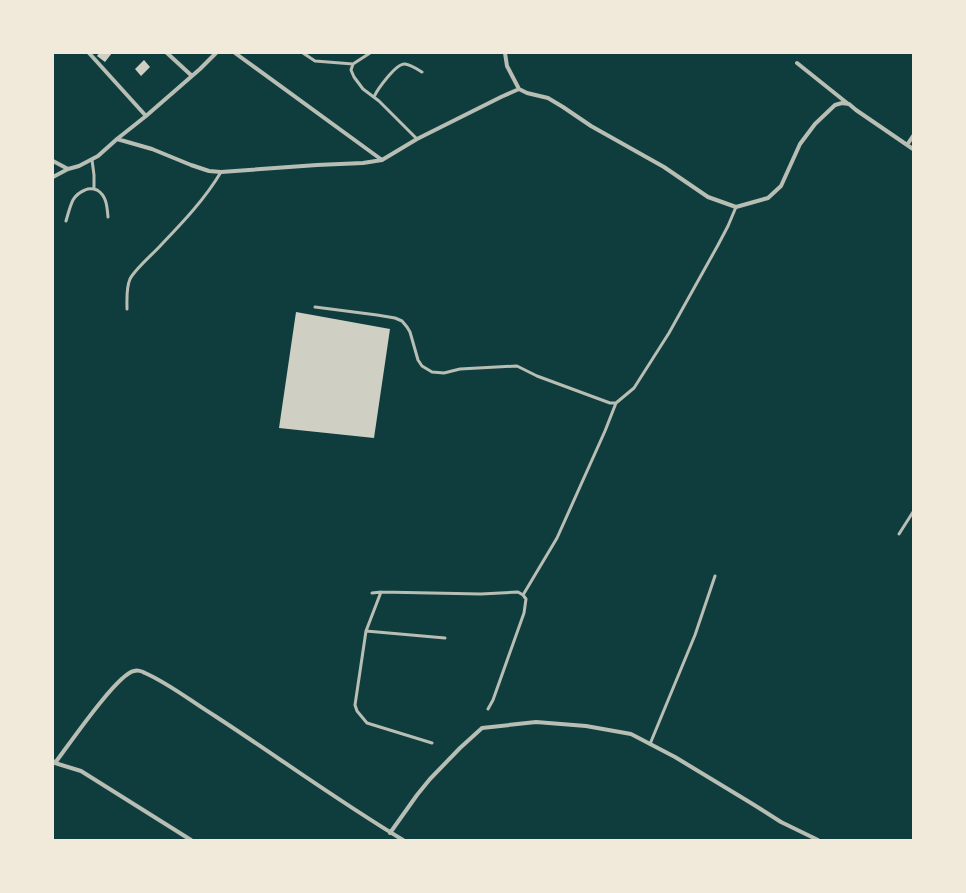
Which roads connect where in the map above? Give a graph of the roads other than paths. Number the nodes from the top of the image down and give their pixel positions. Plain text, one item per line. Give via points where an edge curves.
1 (89, 53) edge
2 (167, 53) edge
3 (216, 53) edge
4 (235, 53) edge
5 (303, 53) edge
6 (370, 53) edge
7 (505, 53) edge
8 (797, 63) dead end
9 (353, 64) junction
10 (422, 72) dead end
11 (192, 76) junction
12 (519, 89) junction
13 (379, 101) junction
14 (848, 104) junction
15 (146, 116) junction
16 (913, 136) edge
17 (117, 139) junction
18 (417, 139) junction
19 (907, 145) junction
20 (913, 149) edge
21 (92, 160) junction
22 (382, 160) junction
23 (53, 161) edge
24 (68, 169) junction
25 (221, 172) junction
26 (53, 177) edge
27 (94, 189) junction
28 (736, 207) junction
29 (108, 218) dead end
30 (66, 221) dead end
31 (314, 306) dead end
32 (127, 309) dead end
33 (616, 403) junction
34 (913, 512) edge
35 (899, 534) dead end
36 (715, 576) dead end
37 (381, 592) junction
38 (372, 593) dead end
39 (523, 595) junction
40 (366, 631) junction
41 (445, 638) dead end
42 (488, 709) dead end
43 (432, 743) dead end
44 (650, 744) junction
45 (54, 762) edge
46 (390, 833) junction
47 (191, 840) edge
48 (402, 840) edge
49 (818, 840) edge

1 - 15 street
2 - 11 street
3 - 11 street
4 - 22 street
5 - 9 lane via 316,61
6 - 9 lane
7 - 12 street via 507,66
8 - 14 street
9 - 13 lane via 351,70 354,77 363,89
10 - 13 lane via 404,63 399,65 374,97
11 - 15 street
12 - 18 street
12 - 28 street via 548,98 591,126 664,166 708,197
13 - 18 lane
14 - 19 street
14 - 28 street via 835,105 815,124 800,144 781,186 768,198
15 - 17 street
16 - 19 street
17 - 21 street
17 - 25 street via 152,149 209,171
18 - 22 street
19 - 20 street
21 - 24 street
21 - 27 lane
22 - 25 street
23 - 24 street
24 - 26 street
25 - 32 lane via 208,192 132,275 127,293
27 - 29 lane via 99,191 106,201
27 - 30 lane via 89,188 77,195
28 - 33 lane via 669,333 634,388
31 - 33 lane via 396,318 410,332 422,366 432,372 517,366 537,376
33 - 39 lane via 557,538
34 - 35 lane
36 - 44 lane via 695,635
37 - 38 lane
37 - 39 lane via 518,592
37 - 40 lane
39 - 42 lane via 526,599 524,613
40 - 41 lane
40 - 43 lane via 355,705 357,711 367,723
44 - 46 street via 631,734 586,726 536,722 482,728 430,779
44 - 49 street via 780,822
45 - 46 street via 121,678 133,671 142,671
45 - 47 street via 81,771
46 - 48 street

